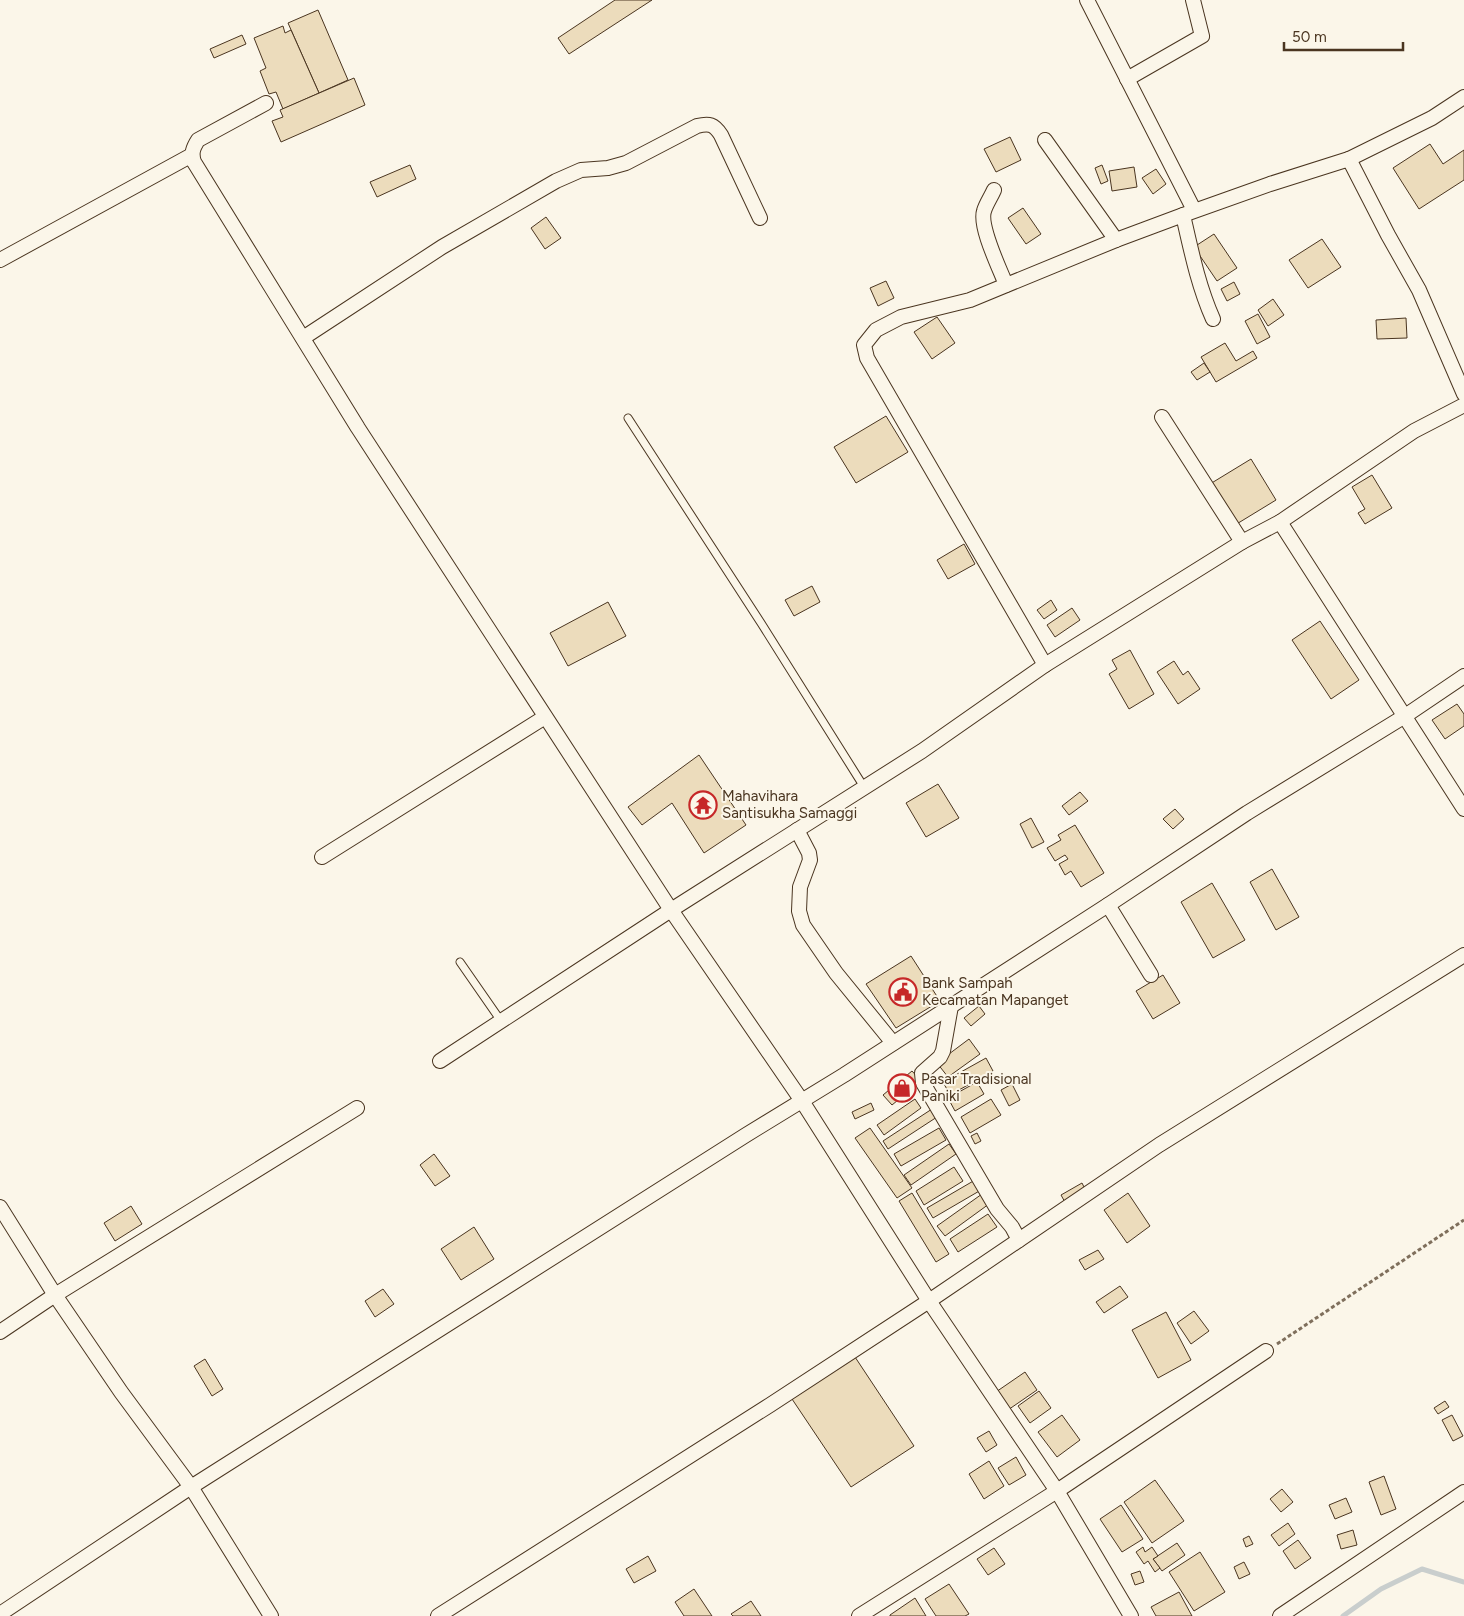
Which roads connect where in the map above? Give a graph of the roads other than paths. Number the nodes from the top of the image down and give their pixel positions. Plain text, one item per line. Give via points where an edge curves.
1 (1087, 0) edge
2 (1193, 0) edge
3 (1127, 79) junction
4 (1464, 97) edge
5 (266, 103) dead end
6 (1046, 140) dead end
7 (192, 154) junction
8 (1349, 159) junction
9 (994, 190) dead end
10 (1188, 212) junction
11 (760, 218) dead end
12 (1116, 240) junction
13 (0, 260) edge
14 (1006, 285) junction
15 (1213, 318) dead end
16 (303, 338) junction
17 (1464, 394) edge
18 (1464, 405) edge
19 (1162, 417) dead end
20 (628, 418) dead end
21 (1280, 522) junction
22 (1242, 542) junction
23 (1046, 665) junction
24 (1464, 676) edge
25 (1405, 716) junction
26 (545, 717) junction
27 (864, 787) junction
28 (1464, 809) edge
29 (797, 830) junction
30 (322, 857) dead end
31 (1108, 905) junction
32 (671, 910) junction
33 (1464, 954) edge
34 (460, 962) dead end
35 (1151, 975) dead end
36 (951, 1006) junction
37 (501, 1021) junction
38 (894, 1043) junction
39 (440, 1061) dead end
40 (802, 1101) junction
41 (357, 1108) dead end
42 (0, 1207) edge
43 (1019, 1240) junction
44 (55, 1295) junction
45 (929, 1301) junction
46 (0, 1332) edge
47 (1266, 1351) road end
48 (191, 1487) junction
49 (1056, 1491) junction
50 (1464, 1492) edge
51 (0, 1614) edge
52 (271, 1616) edge
53 (438, 1616) edge
54 (860, 1616) edge
55 (1131, 1616) edge
56 (1280, 1616) edge

1 - 3 street
2 - 3 street via 1202,36
3 - 10 street
4 - 8 street via 1432,118
5 - 7 street via 198,140
6 - 12 street
7 - 13 street
7 - 16 street
8 - 10 street
8 - 17 street via 1419,290
9 - 14 street via 983,219
10 - 12 street
10 - 15 street via 1194,268
11 - 16 street via 715,126 697,126 626,163 581,170 556,181 442,247
12 - 14 street
14 - 23 street via 970,300 901,317 876,330 864,345 867,358
16 - 26 street
18 - 21 street via 1414,431
19 - 22 street
20 - 27 lane
21 - 22 street
21 - 25 street
22 - 23 street
23 - 27 street
24 - 25 street
25 - 28 street
25 - 31 street via 1247,813
26 - 30 street
26 - 32 street
27 - 29 street
29 - 32 street
29 - 38 street via 810,860 800,887 799,911 803,925 836,972
31 - 35 street
31 - 36 street
32 - 37 street
32 - 40 street
33 - 43 street via 1159,1145
34 - 37 lane
36 - 38 street
36 - 43 street via 943,1051 922,1072 923,1082
37 - 39 street
38 - 40 street
40 - 45 street
40 - 48 street
41 - 44 street
42 - 44 street
43 - 45 street
44 - 46 street
44 - 48 street
45 - 49 street
45 - 53 street
47 - 49 street
48 - 51 street
48 - 52 street
49 - 54 street
49 - 55 street
50 - 56 street

